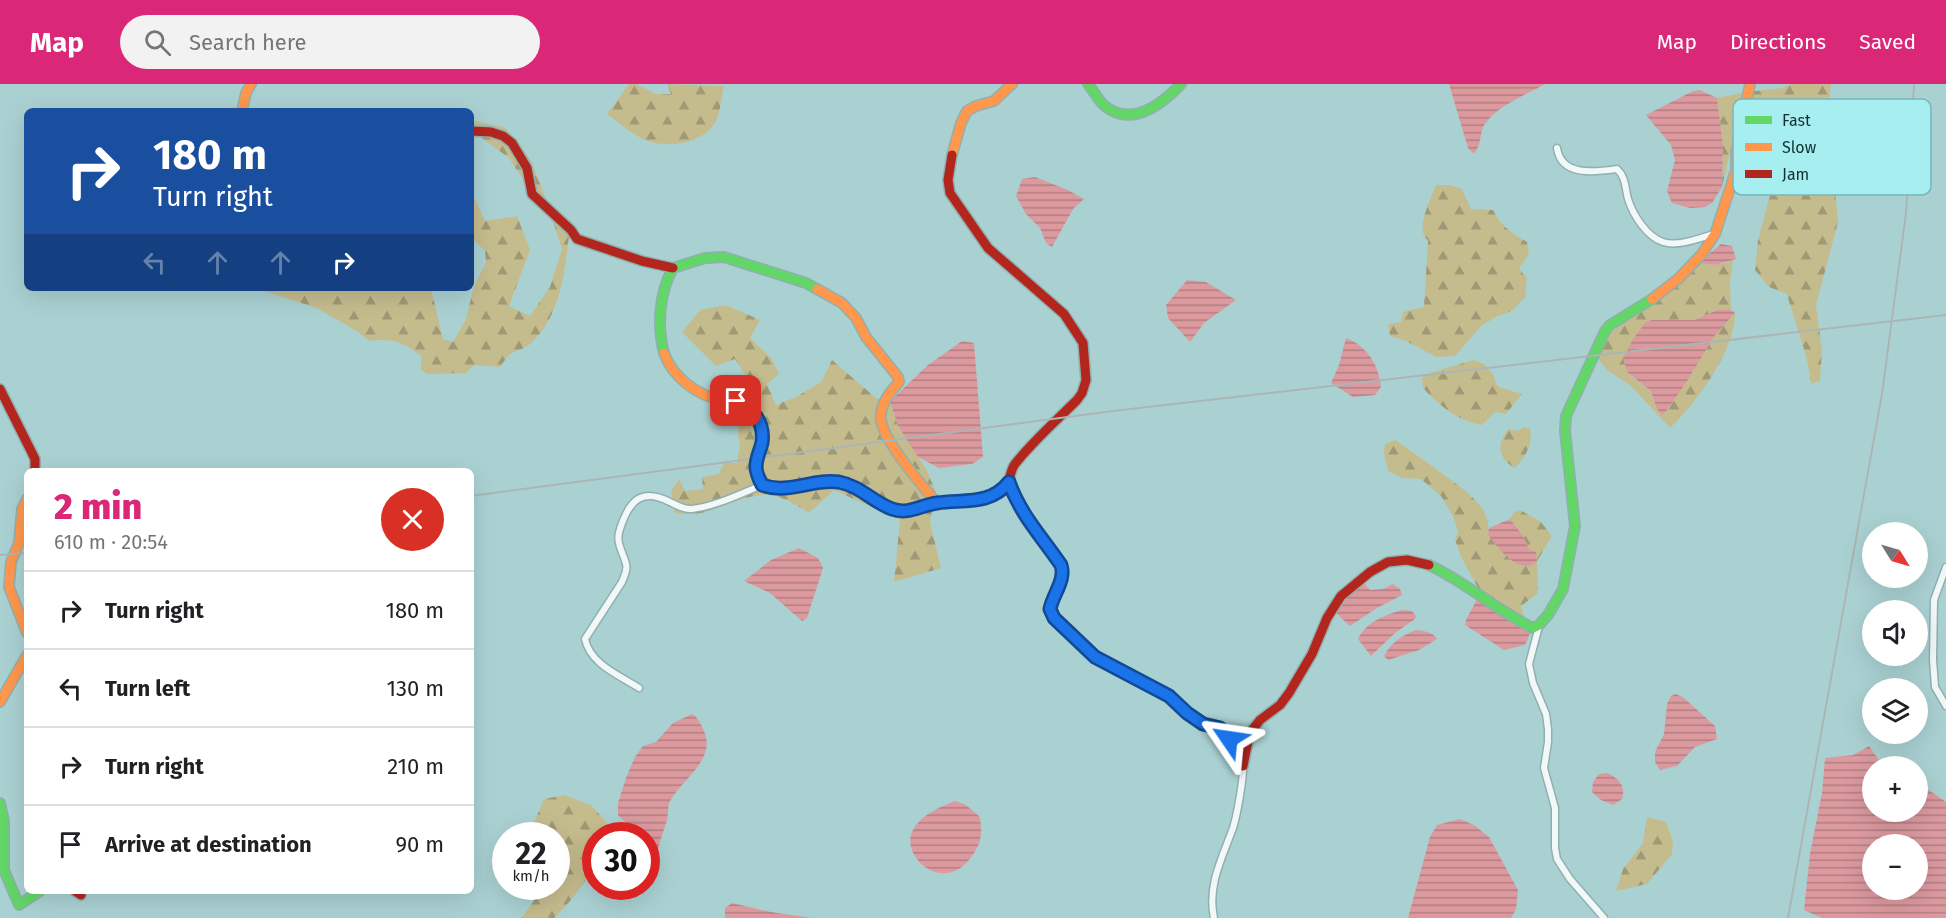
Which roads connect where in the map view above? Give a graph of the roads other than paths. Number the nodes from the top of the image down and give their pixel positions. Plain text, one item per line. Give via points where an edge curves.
1 (252, 84) edge
2 (1012, 84) edge
3 (1088, 84) edge
4 (1181, 84) edge
5 (1750, 84) edge
6 (1747, 99) edge
7 (243, 108) edge
8 (474, 131) edge
9 (1557, 148) dead end
10 (1733, 182) edge
11 (1715, 234) junction
12 (673, 268) junction
13 (0, 388) edge
14 (35, 468) edge
15 (1009, 482) junction
16 (762, 485) junction
17 (936, 502) junction
18 (24, 505) edge
19 (1946, 567) edge
20 (24, 625) edge
21 (1539, 625) junction
22 (24, 660) edge
23 (639, 688) dead end
24 (0, 702) edge
25 (1946, 706) edge
26 (1243, 766) junction
27 (0, 804) edge
28 (36, 894) edge
29 (1214, 918) edge
30 (1604, 918) edge

1 - 7 street
2 - 15 street via 994,101 968,111 961,123 951,157 950,193 987,248 1064,314 1075,329 1083,343 1086,380 1077,400 1012,468
3 - 4 street via 1105,106 1120,114 1137,116 1162,102
5 - 6 street
8 - 12 street via 491,132 512,143 527,168 532,195 577,239
9 - 11 street via 1564,164 1573,170 1617,169 1634,213 1648,232 1663,242 1684,242
10 - 11 street
11 - 21 street via 1678,279 1611,325 1593,354 1566,416 1575,526 1563,589
12 - 16 street via 661,299 664,355 684,381 708,396 747,405 756,416 762,442 756,468
12 - 17 street via 705,258 724,257 806,283 842,303 898,377 880,421
13 - 14 street via 35,459
15 - 17 street via 1002,491 973,501
15 - 26 street via 1025,515 1061,565 1062,579 1050,609 1054,618 1095,657 1169,696 1203,724 1220,728
16 - 17 street via 783,489 839,482 862,490 892,510 902,511
16 - 23 street via 690,510 652,495 642,496 626,514 618,531 626,572 585,639 594,659
18 - 20 street via 9,586
19 - 25 street via 1934,600 1933,660 1935,687
21 - 26 street via 1526,625 1443,571 1400,559 1379,566 1336,602 1290,693 1251,731
21 - 30 street via 1529,664 1548,729 1544,768 1555,808 1557,859
22 - 24 street
26 - 29 street via 1236,818 1215,877 1211,902
27 - 28 street via 4,870 19,905

